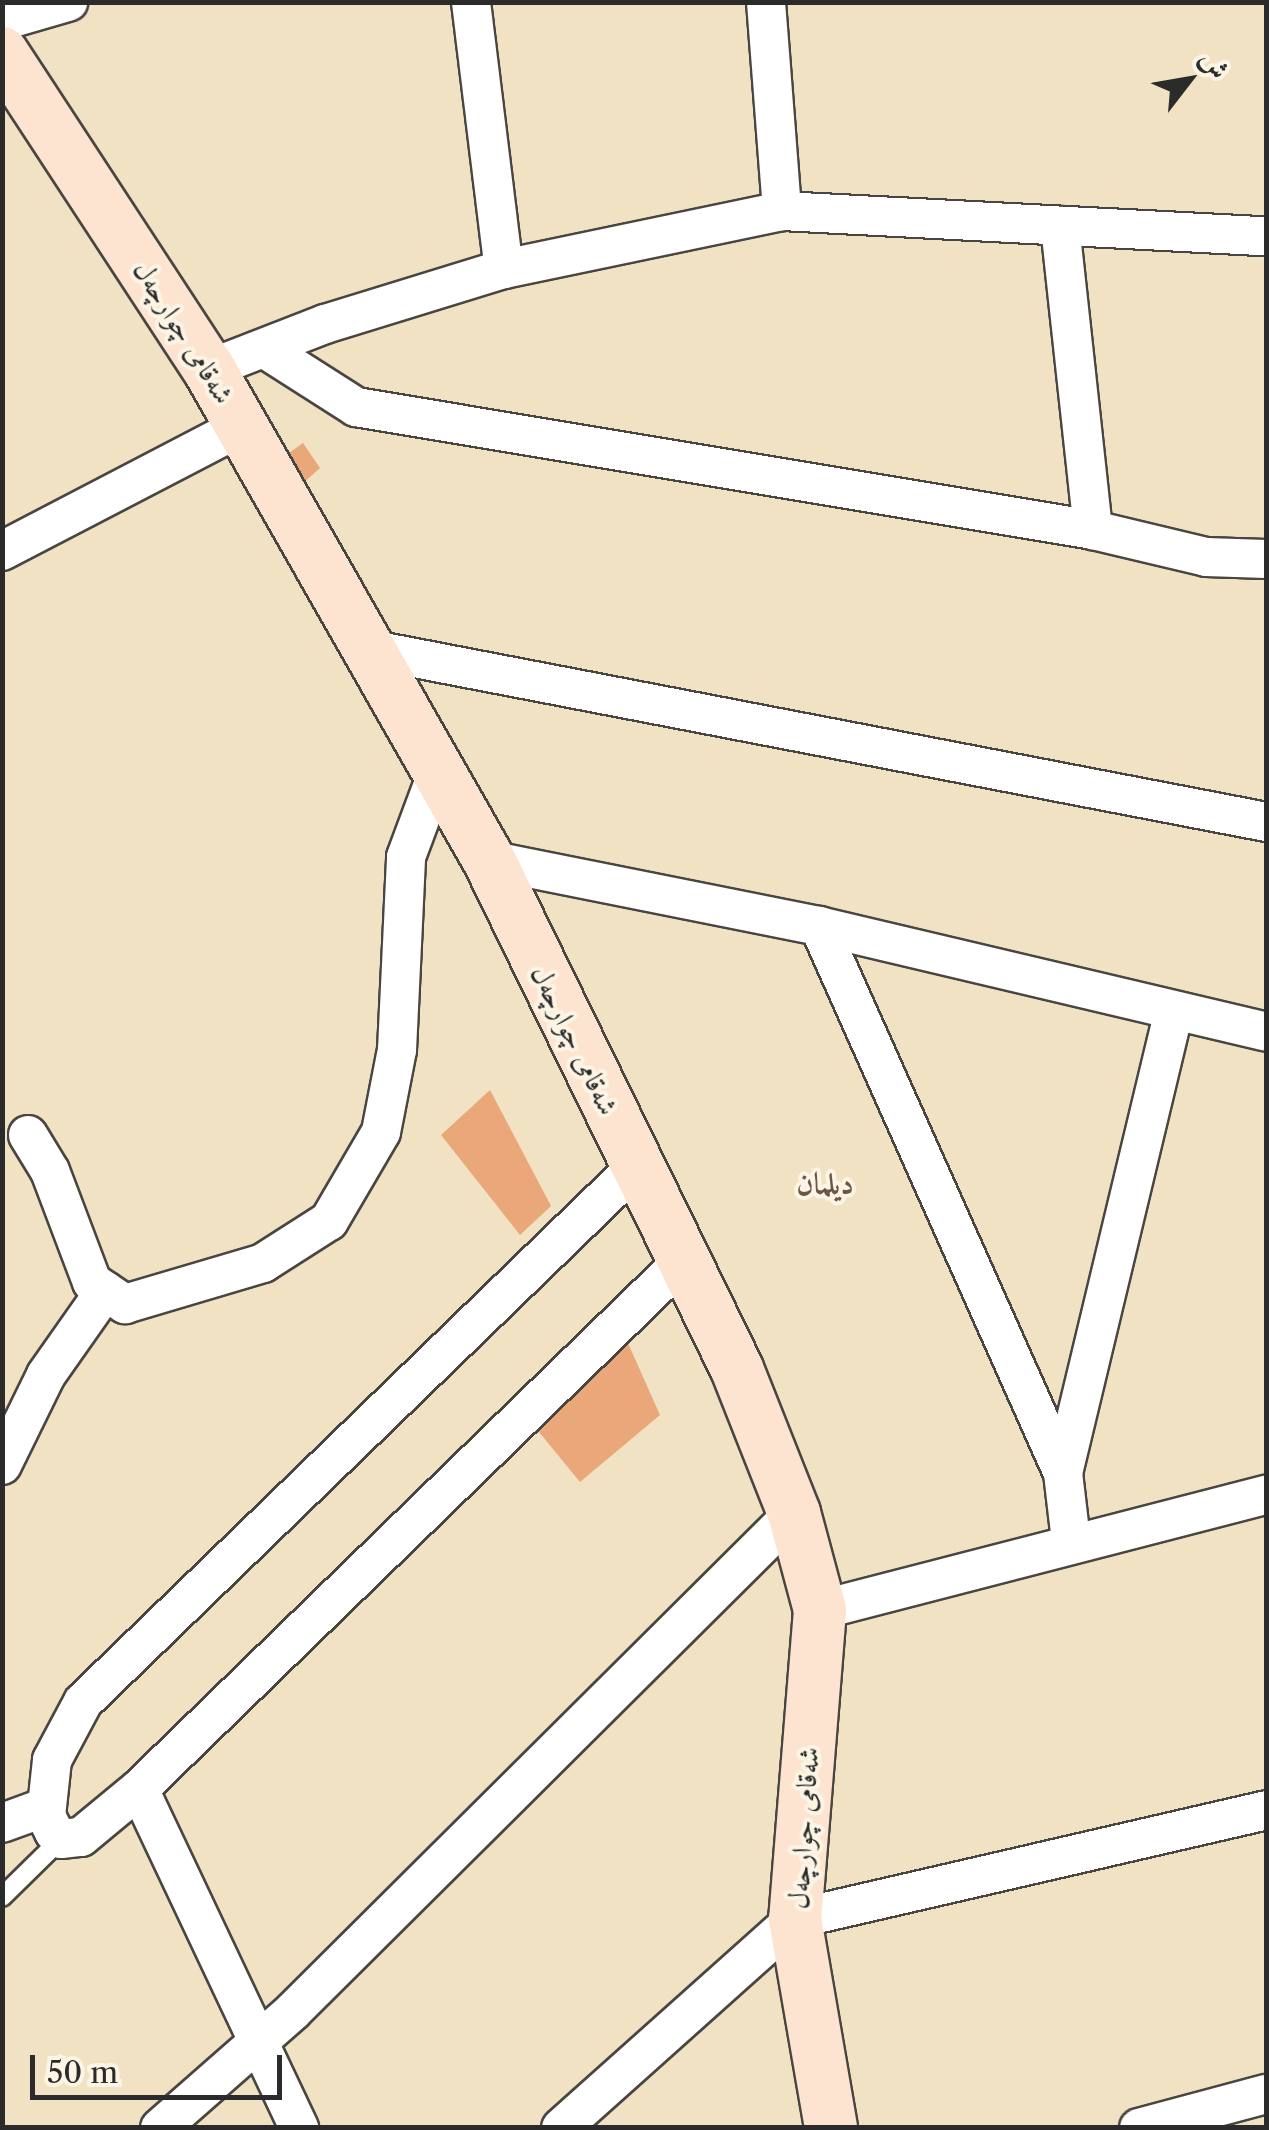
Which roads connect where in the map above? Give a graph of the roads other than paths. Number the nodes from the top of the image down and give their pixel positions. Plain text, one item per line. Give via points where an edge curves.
1 (68, 2) edge
2 (471, 2) edge
3 (766, 2) edge
4 (2, 20) edge
5 (2, 52) edge
6 (782, 211) junction
7 (1060, 226) junction
8 (1266, 236) edge
9 (504, 270) junction
10 (265, 349) junction
11 (210, 369) junction
12 (242, 426) junction
13 (1093, 530) junction
14 (2, 550) edge
15 (1266, 560) edge
16 (368, 649) junction
17 (438, 770) junction
18 (1266, 822) edge
19 (489, 860) junction
20 (819, 926) junction
21 (1174, 1014) junction
22 (1266, 1032) edge
23 (28, 1135) dead end
24 (636, 1167) junction
25 (685, 1258) junction
26 (105, 1291) junction
27 (2, 1465) edge
28 (1063, 1473) junction
29 (1266, 1495) edge
30 (794, 1514) junction
31 (1071, 1541) junction
32 (820, 1610) junction
33 (139, 1788) junction
34 (1266, 1810) edge
35 (2, 1822) edge
36 (53, 1823) junction
37 (2, 1897) edge
38 (795, 1919) junction
39 (260, 2040) junction
40 (1266, 2094) edge
41 (160, 2128) edge
42 (299, 2128) edge
43 (561, 2128) edge
44 (831, 2128) edge
45 (1139, 2128) edge

1 - 4 street
2 - 9 street
3 - 6 street
5 - 11 main road, شەقامی چوارچەل
6 - 7 street
6 - 9 street
7 - 8 street
7 - 13 street
9 - 10 street
10 - 11 street
10 - 13 street via 356,407
11 - 12 main road, شەقامی چوارچەل
12 - 14 street
12 - 16 main road, شەقامی چوارچەل
13 - 15 street via 1206,557
16 - 17 main road, شەقامی چوارچەل
16 - 18 street
17 - 19 main road, شەقامی چوارچەل
17 - 26 street via 406,856 397,1050 381,1132 356,1183 328,1222 263,1262 124,1304
19 - 20 street
19 - 24 main road, شەقامی چوارچەل
20 - 21 street
20 - 28 street
21 - 22 street
21 - 28 street
23 - 26 street via 50,1171 92,1282
24 - 25 main road, شەقامی چوارچەل
24 - 36 street via 83,1702 52,1760
25 - 30 main road, شەقامی چوارچەل
25 - 33 street
26 - 27 street via 46,1375
28 - 31 street
29 - 31 street
30 - 32 main road, شەقامی چوارچەل
30 - 39 street
31 - 32 street
32 - 38 main road, شەقامی چوارچەل
33 - 36 street via 90,1832
33 - 39 street
34 - 38 street
35 - 36 street
36 - 37 lane
38 - 43 street
38 - 44 main road, شەقامی چوارچەل
39 - 41 street
39 - 42 street
40 - 45 street

